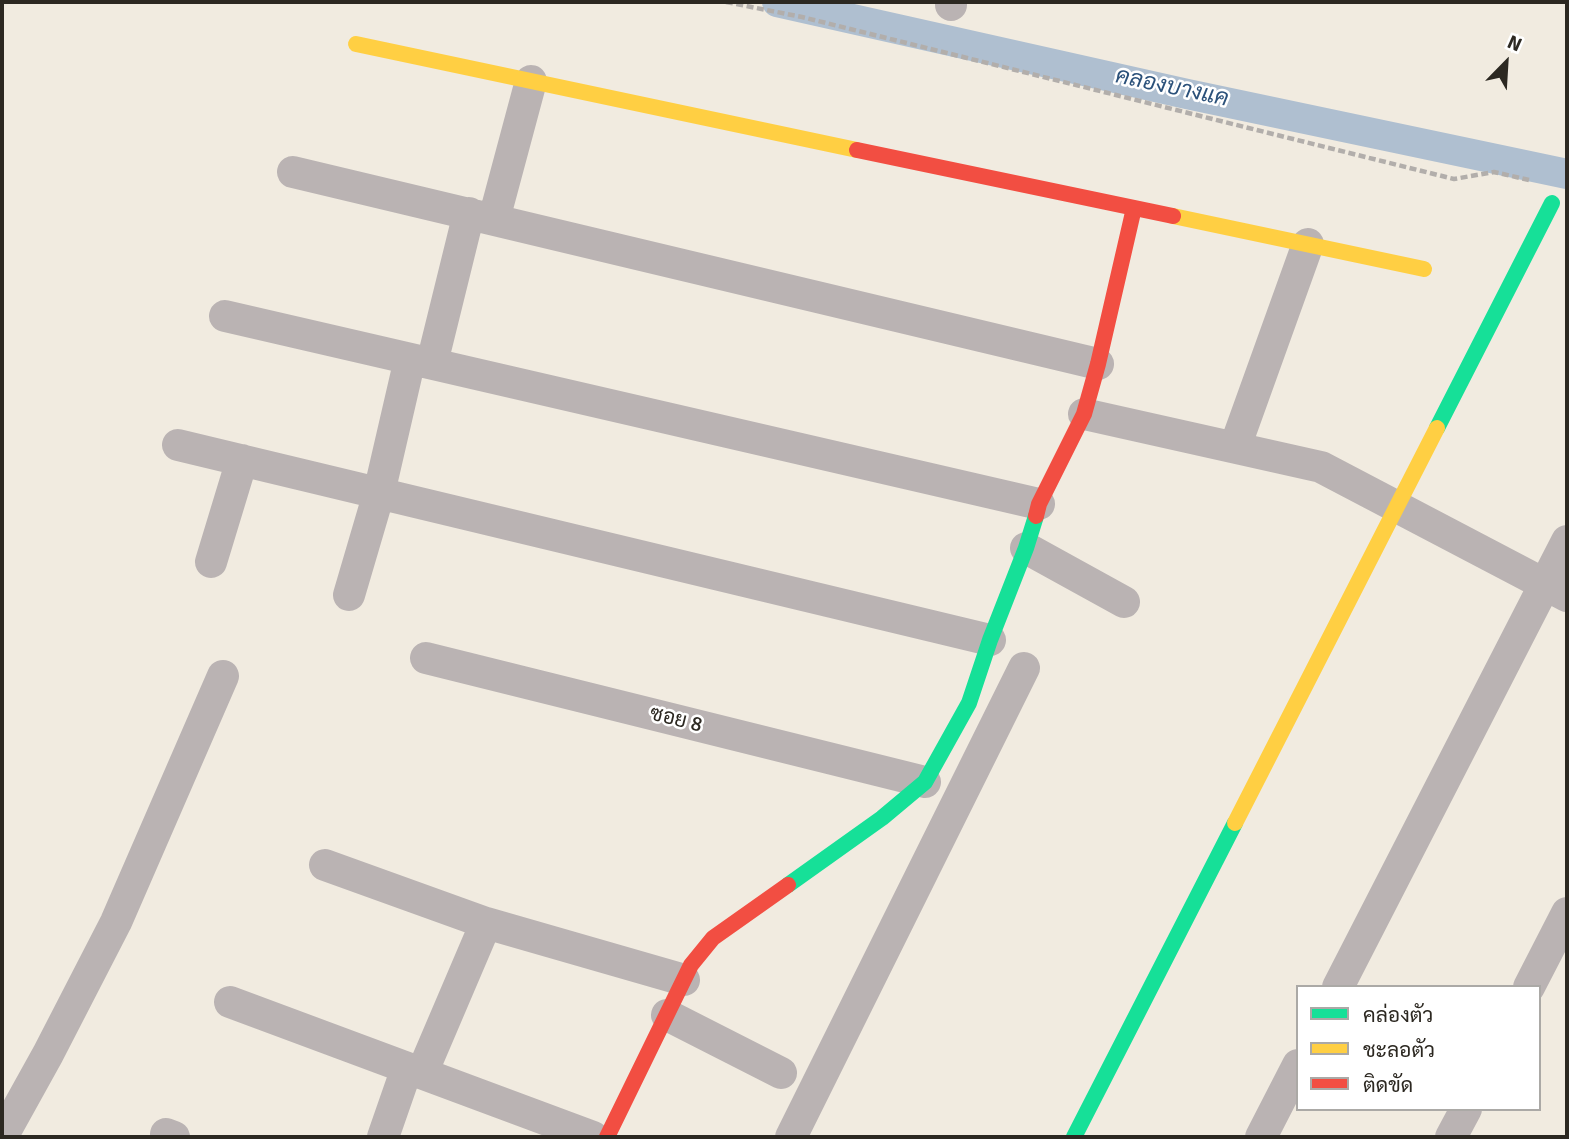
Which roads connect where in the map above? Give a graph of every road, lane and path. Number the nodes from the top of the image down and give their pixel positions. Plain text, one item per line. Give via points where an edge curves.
1 (726, 2) edge
2 (356, 44) dead end
3 (531, 81) junction
4 (293, 172) dead end
5 (1531, 181) dead end
6 (1552, 202) dead end
7 (1134, 208) junction
8 (481, 216) junction
9 (1308, 244) junction
10 (1424, 269) dead end
11 (225, 316) dead end
12 (421, 361) junction
13 (1098, 364) junction
14 (1084, 414) junction
15 (178, 445) dead end
16 (1235, 447) junction
17 (242, 460) junction
18 (379, 493) junction
19 (1039, 503) junction
20 (1397, 507) junction
21 (1567, 541) edge
22 (1026, 548) junction
23 (211, 562) dead end
24 (1556, 590) edge
25 (349, 595) dead end
26 (1124, 602) dead end
27 (990, 640) junction
28 (426, 658) dead end
29 (1024, 668) dead end
30 (223, 676) dead end
31 (925, 782) junction
32 (325, 865) dead end
33 (1567, 913) edge
34 (486, 923) junction
35 (684, 979) junction
36 (1339, 985) edge
37 (1530, 985) edge
38 (230, 1002) dead end
39 (667, 1015) junction
40 (1296, 1069) edge
41 (415, 1071) junction
42 (781, 1073) dead end
43 (1465, 1111) edge
44 (2, 1137) edge
45 (383, 1137) edge
46 (593, 1137) edge
47 (607, 1137) edge
48 (791, 1137) edge
49 (1074, 1137) edge
50 (1261, 1137) edge
51 (1451, 1137) edge

1 - 5 path via 1454,179 1494,172
2 - 3 street
3 - 7 street
3 - 8 street
4 - 8 street
6 - 20 street
7 - 9 street
7 - 13 street
8 - 12 street
8 - 13 street
9 - 10 street
9 - 16 street
11 - 12 street
12 - 18 street
12 - 19 street
13 - 14 street
14 - 16 street
14 - 19 street
15 - 17 street
16 - 20 street via 1321,467
17 - 18 street
17 - 23 street
18 - 25 street
18 - 27 street
19 - 22 street
20 - 24 street
20 - 49 street
21 - 24 street
22 - 26 street
22 - 27 street
24 - 36 street
27 - 31 street via 970,703
28 - 31 street, ซอย 8
29 - 48 street
30 - 44 street via 116,922
31 - 35 street via 882,818 713,938
32 - 34 street
33 - 37 street
34 - 35 street
34 - 41 street
35 - 39 street
38 - 41 street
39 - 42 street
39 - 47 street
40 - 50 street
41 - 45 street
41 - 46 street
43 - 51 street

